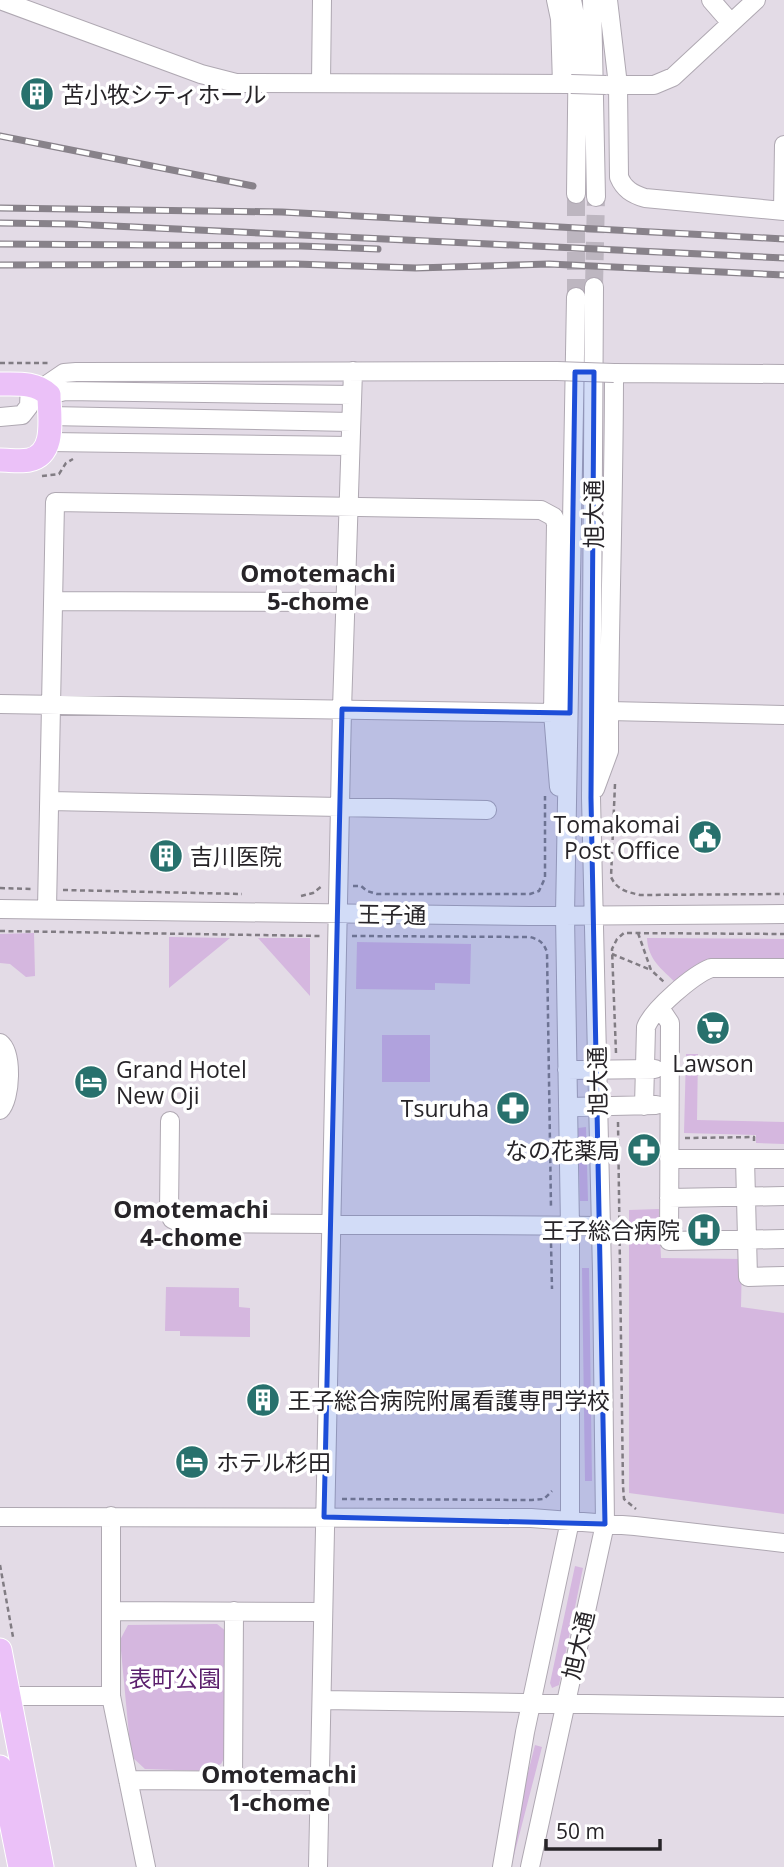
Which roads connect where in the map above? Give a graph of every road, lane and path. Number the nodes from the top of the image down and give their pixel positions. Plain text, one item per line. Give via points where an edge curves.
1 (0, 0) edge
2 (322, 0) edge
3 (556, 0) edge
4 (572, 0) edge
5 (592, 0) edge
6 (608, 0) edge
7 (711, 0) edge
8 (756, 0) edge
9 (731, 23) junction
10 (321, 82) junction
11 (566, 84) junction
12 (612, 85) junction
13 (784, 145) edge
14 (576, 194) tunnel mouth
15 (596, 197) tunnel mouth
16 (783, 211) edge
17 (594, 287) tunnel mouth
18 (576, 297) tunnel mouth
19 (0, 363) edge
20 (51, 363) dead end
21 (353, 371) junction
22 (614, 373) junction
23 (784, 374) edge
24 (0, 384) edge
25 (352, 395) junction
26 (43, 396) junction
27 (0, 418) edge
28 (351, 422) junction
29 (49, 442) junction
30 (350, 446) junction
31 (0, 460) edge
32 (348, 508) junction
33 (53, 601) junction
34 (346, 602) junction
35 (0, 704) edge
36 (52, 705) junction
37 (342, 709) junction
38 (609, 710) junction
39 (553, 713) junction
40 (784, 715) edge
41 (615, 780) dead end
42 (591, 798) junction
43 (50, 801) junction
44 (340, 807) junction
45 (487, 810) dead end
46 (567, 813) junction
47 (784, 894) edge
48 (0, 909) edge
49 (47, 909) junction
50 (338, 913) junction
51 (784, 914) edge
52 (565, 915) junction
53 (593, 915) junction
54 (0, 931) edge
55 (638, 933) junction
56 (784, 934) edge
57 (338, 937) junction
58 (612, 954) junction
59 (784, 968) edge
60 (651, 970) junction
61 (676, 994) junction
62 (660, 1008) junction
63 (0, 1043) edge
64 (644, 1069) junction
65 (670, 1069) junction
66 (567, 1070) junction
67 (597, 1070) junction
68 (617, 1070) junction
69 (670, 1105) junction
70 (618, 1106) junction
71 (643, 1106) junction
72 (568, 1107) junction
73 (598, 1107) junction
74 (0, 1110) edge
75 (170, 1121) dead end
76 (678, 1138) dead end
77 (750, 1154) junction
78 (669, 1158) junction
79 (784, 1159) edge
80 (784, 1196) edge
81 (746, 1197) junction
82 (669, 1198) junction
83 (331, 1225) junction
84 (601, 1226) junction
85 (551, 1227) junction
86 (570, 1227) junction
87 (784, 1239) edge
88 (747, 1240) junction
89 (784, 1276) edge
90 (552, 1296) dead end
91 (555, 1483) dead end
92 (338, 1497) dead end
93 (636, 1510) dead end
94 (111, 1516) junction
95 (0, 1517) edge
96 (324, 1517) junction
97 (570, 1521) junction
98 (604, 1524) junction
99 (784, 1544) edge
100 (111, 1611) junction
101 (234, 1611) junction
102 (322, 1612) junction
103 (0, 1650) edge
104 (4, 1696) edge
105 (111, 1696) junction
106 (322, 1700) junction
107 (531, 1704) junction
108 (565, 1704) junction
109 (784, 1707) edge
110 (0, 1767) edge
111 (128, 1780) junction
112 (233, 1780) junction
113 (320, 1781) junction
114 (20, 1867) edge
115 (42, 1867) edge
116 (146, 1867) edge
117 (318, 1867) edge
118 (502, 1867) edge
119 (530, 1867) edge

1 - 10 street via 236,83
2 - 10 street
3 - 11 street
4 - 14 street via 578,30
5 - 15 street
6 - 12 street
7 - 9 street
8 - 9 street
9 - 12 street via 673,77 654,85
10 - 11 street
11 - 12 street, bridge
12 - 16 street via 619,177 634,195
13 - 16 street
17 - 42 street, 旭大通
18 - 46 street, 旭大通
19 - 20 path
21 - 22 street, bridge
21 - 25 street
21 - 26 street via 64,373
22 - 23 street
22 - 38 street
24 - 26 main road
25 - 26 street via 65,391
25 - 28 street
26 - 27 street via 22,415
26 - 28 street
26 - 29 main road
28 - 30 street
29 - 30 street
29 - 31 main road via 29,460
30 - 32 street
32 - 33 street via 55,502
32 - 34 street
32 - 39 street via 541,510 554,517
33 - 34 street
33 - 36 street
34 - 37 street
35 - 36 street
36 - 37 street
36 - 43 street
37 - 39 street
37 - 44 street
38 - 40 street
38 - 42 street via 609,751
39 - 46 street via 558,783
41 - 47 path via 614,885 640,895
42 - 53 street, 旭大通
43 - 44 street
43 - 49 street
44 - 45 street
44 - 50 street
46 - 52 street, 旭大通
48 - 49 street, 王子通
49 - 50 street, 王子通
50 - 52 street, 王子通
50 - 57 street
51 - 53 street, 王子通
52 - 53 street, 王子通
52 - 66 street, 旭大通
53 - 67 street, 旭大通
54 - 57 path
55 - 56 path
55 - 58 path via 624,933
55 - 60 path
57 - 83 street
57 - 85 path via 530,937 544,944
58 - 60 path
58 - 68 path
59 - 61 street via 711,968
60 - 61 path
61 - 62 street
62 - 64 street via 646,1027
62 - 65 street via 670,1023
63 - 74 street via 8,1054 8,1098
64 - 65 street
64 - 68 street
64 - 71 street
65 - 69 street
66 - 67 street
66 - 72 street, 旭大通
67 - 68 street
67 - 73 street, 旭大通
69 - 71 street
69 - 78 street
70 - 71 street
70 - 73 street
70 - 93 path via 622,1486 624,1499
72 - 73 street
72 - 86 street, 旭大通
73 - 84 street, 旭大通
75 - 83 street via 172,1219 180,1223
76 - 77 path via 754,1137
77 - 78 street
77 - 79 street
77 - 81 street
78 - 82 street
80 - 81 street
81 - 82 street
81 - 88 street
82 - 88 street via 670,1241
83 - 85 street
83 - 96 street
84 - 86 street
84 - 98 street, 旭大通
85 - 86 street
85 - 90 path
86 - 97 street, 旭大通
87 - 88 street
88 - 89 street via 748,1277
91 - 92 path via 552,1494 532,1500
94 - 95 street
94 - 96 street
94 - 100 street
96 - 97 street
96 - 102 street
97 - 98 street
97 - 107 street, 旭大通
98 - 99 street
98 - 108 street, 旭大通
100 - 101 street
100 - 105 street
101 - 102 street
101 - 112 street
102 - 106 street
103 - 104 main road
104 - 105 street
104 - 115 main road
105 - 111 street
106 - 107 street
106 - 113 street
107 - 108 street
107 - 118 street, 旭大通
108 - 109 street
108 - 119 street, 旭大通
110 - 114 main road
111 - 112 street
111 - 116 street
112 - 113 street
113 - 117 street

